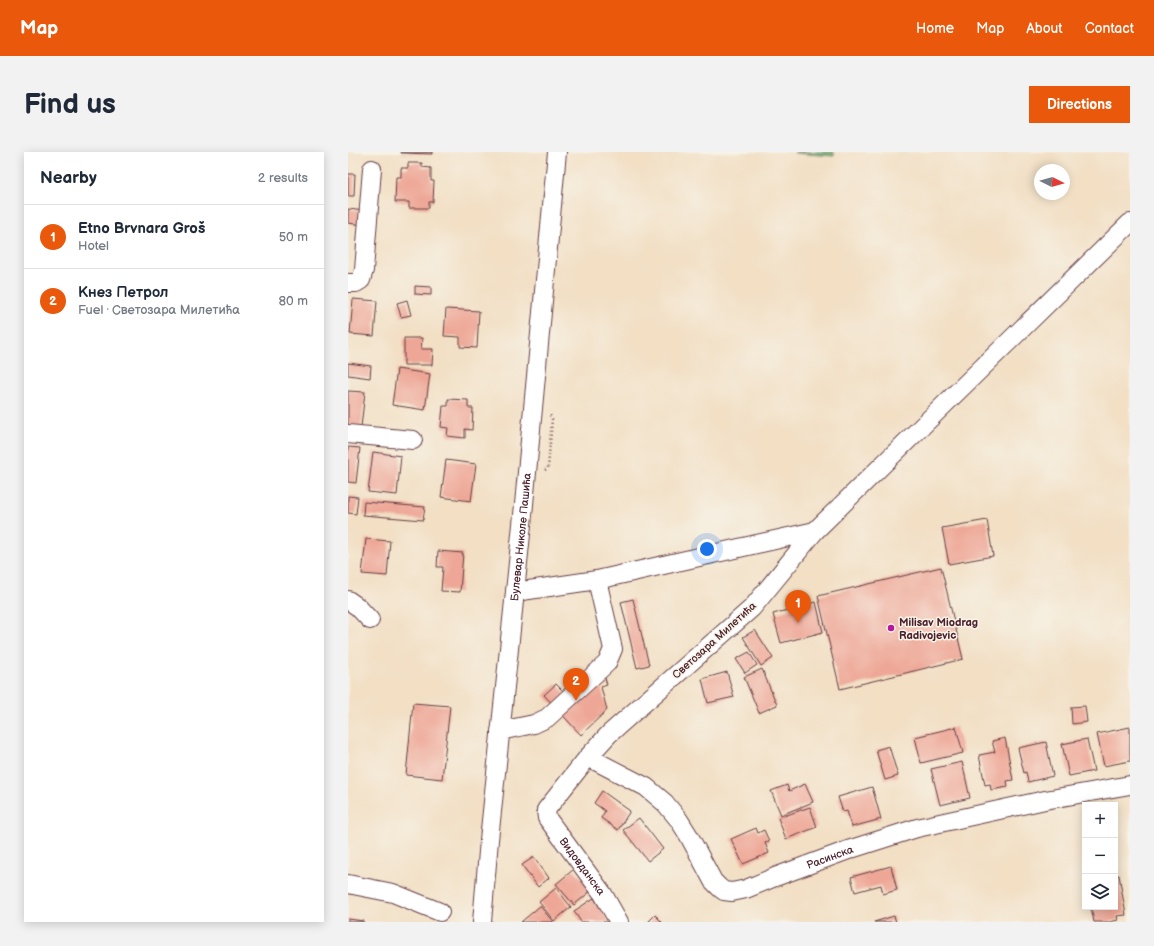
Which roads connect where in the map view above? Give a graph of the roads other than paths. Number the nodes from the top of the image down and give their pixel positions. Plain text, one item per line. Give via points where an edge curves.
1 (557, 152) edge
2 (372, 169) dead end
3 (1130, 224) edge
4 (355, 282) edge
5 (348, 434) edge
6 (413, 440) dead end
7 (815, 531) junction
8 (597, 580) junction
9 (515, 592) junction
10 (348, 600) edge
11 (370, 620) dead end
12 (500, 731) junction
13 (588, 757) junction
14 (1130, 785) edge
15 (546, 810) joint
16 (348, 884) edge
17 (440, 912) dead end
18 (482, 922) edge
19 (619, 922) edge

1 - 9 street, Булевар Николе Пашића
2 - 4 street via 364,270
3 - 7 street, Светозара Милетића
5 - 6 street
7 - 8 street
7 - 13 street, Светозара Милетића via 752,608 609,734
8 - 9 street
8 - 12 street via 613,649 607,663 547,718 534,724
9 - 12 street, Булевар Николе Пашића
10 - 11 street
12 - 18 street, Булевар Николе Пашића
13 - 14 street, Расинска via 646,787 665,803 689,836 713,881 724,891 732,892 746,890 851,849 917,828 1045,800
13 - 15 street, Светозара Милетића
15 - 19 street, Видовданска via 547,818 603,894
16 - 17 street via 393,894

